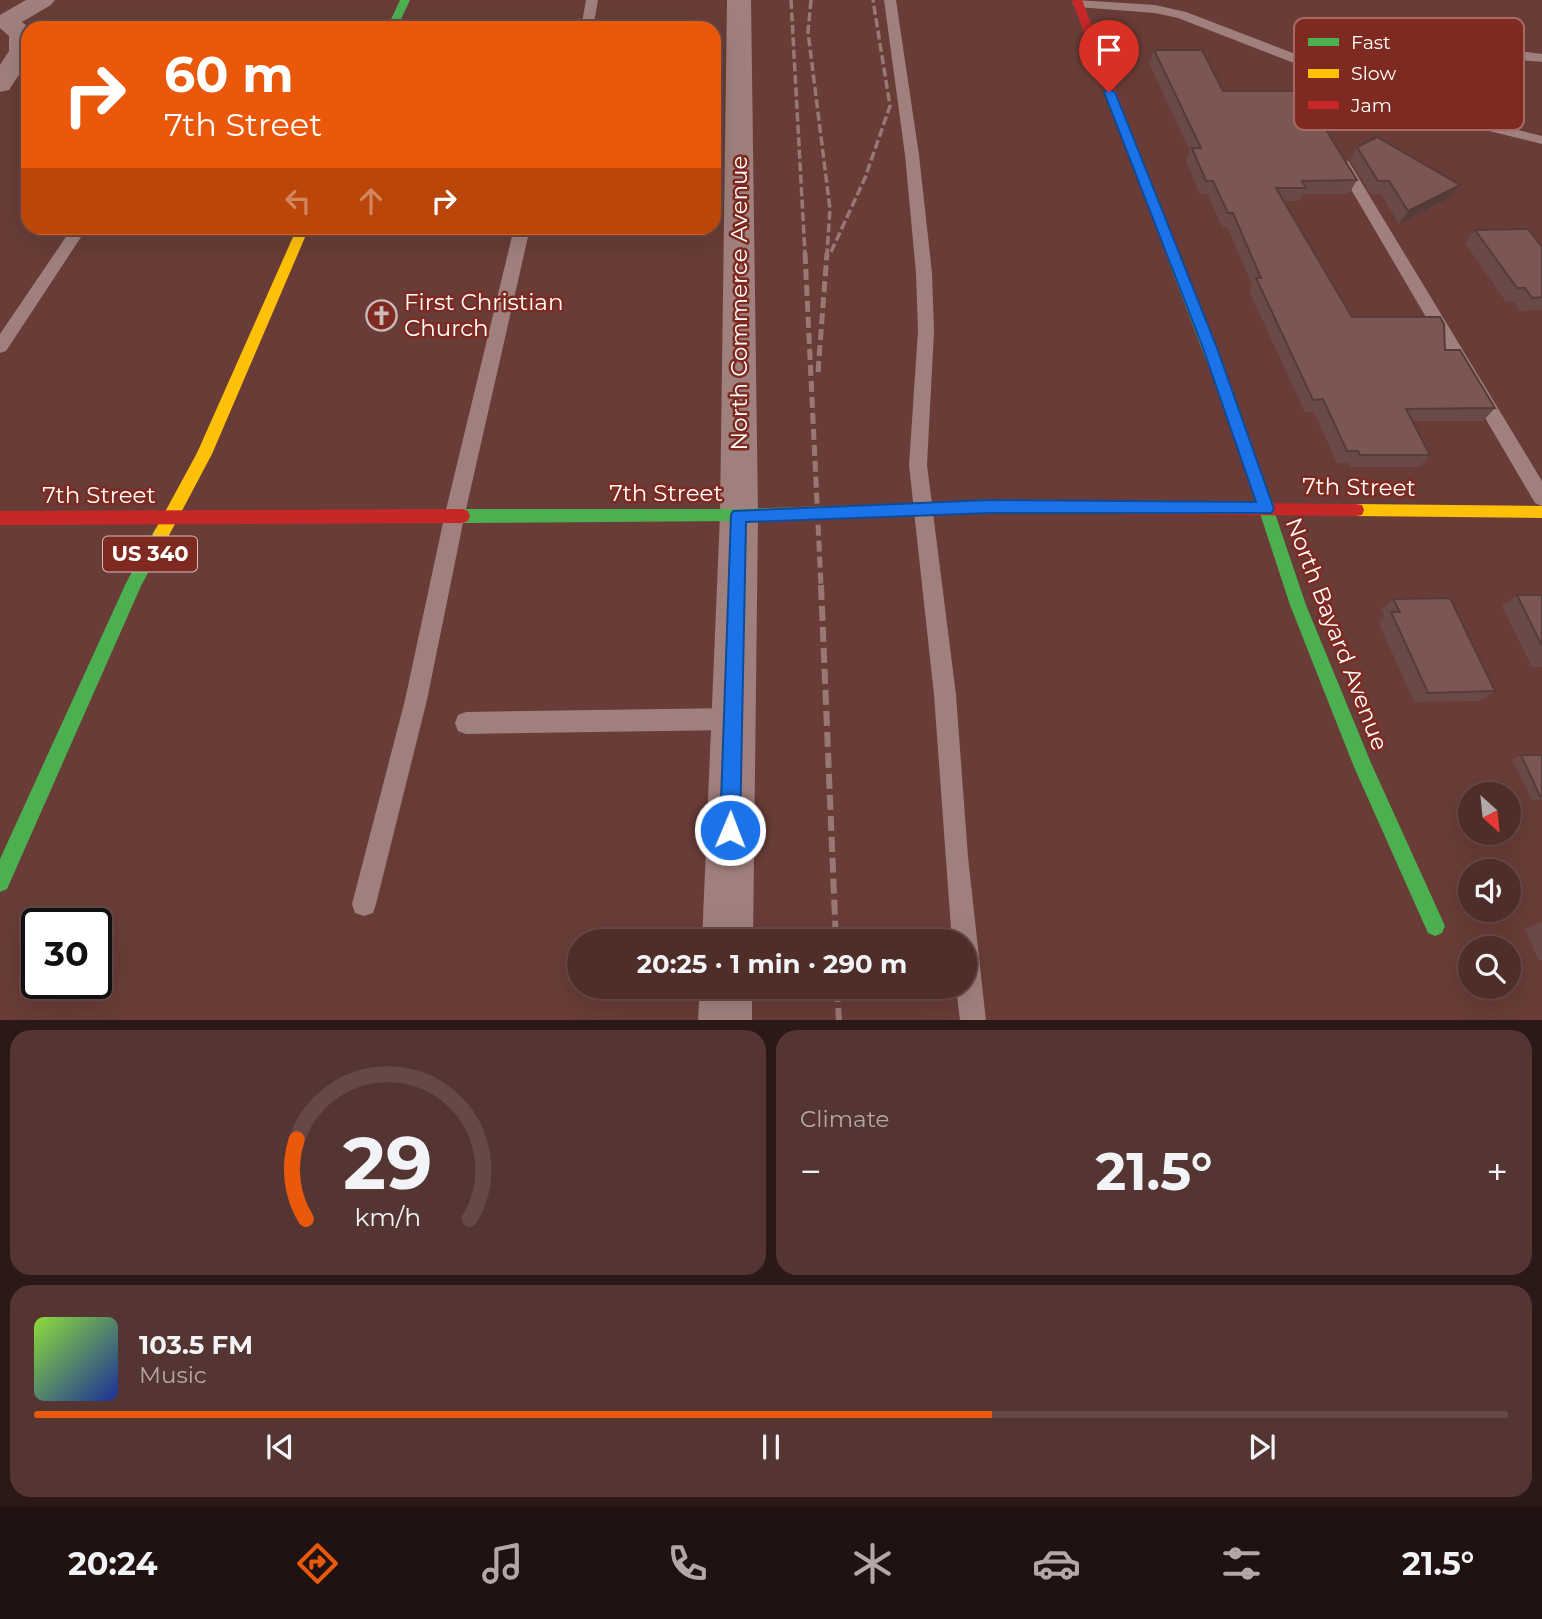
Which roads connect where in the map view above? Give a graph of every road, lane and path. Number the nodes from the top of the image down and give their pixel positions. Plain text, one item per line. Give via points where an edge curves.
1 (43, 0) edge
2 (405, 0) edge
3 (592, 0) edge
4 (739, 0) edge
5 (890, 0) edge
6 (1077, 1) edge
7 (4, 19) edge
8 (395, 21) edge
9 (588, 21) edge
10 (21, 35) edge
11 (21, 52) edge
12 (1524, 56) edge
13 (1294, 58) edge
14 (1542, 58) edge
15 (0, 84) edge
16 (1502, 130) edge
17 (1542, 140) edge
18 (1336, 153) edge
19 (74, 235) edge
20 (300, 235) edge
21 (520, 235) edge
22 (0, 347) edge
23 (1542, 498) edge
24 (924, 508) junction
25 (1266, 509) junction
26 (1542, 512) edge
27 (738, 515) junction
28 (0, 518) edge
29 (169, 518) junction
30 (454, 518) junction
31 (733, 719) junction
32 (466, 723) dead end
33 (0, 882) edge
34 (364, 904) dead end
35 (1435, 926) dead end
36 (727, 929) edge
37 (726, 999) edge
38 (725, 1020) edge
39 (973, 1020) edge

1 - 7 street
2 - 8 street
3 - 9 lane
4 - 27 street, North Commerce Avenue
5 - 24 lane via 926,312 917,438
6 - 13 lane via 1182,15
6 - 25 street, North Bayard Avenue
7 - 10 street
11 - 15 street
12 - 14 lane
16 - 17 lane
18 - 23 lane
19 - 22 lane
20 - 29 street, US 340 via 204,454
21 - 30 lane
24 - 25 street, 7th Street
24 - 27 street, 7th Street
24 - 39 lane
25 - 26 street, 7th Street
25 - 35 street, North Bayard Avenue via 1298,605 1363,767
27 - 30 street, 7th Street
27 - 31 street, North Commerce Avenue
28 - 29 street, 7th Street
29 - 30 street, 7th Street
29 - 33 street, US 340 via 134,583
30 - 34 lane via 416,700
31 - 32 lane
31 - 36 street, North Commerce Avenue
37 - 38 street

